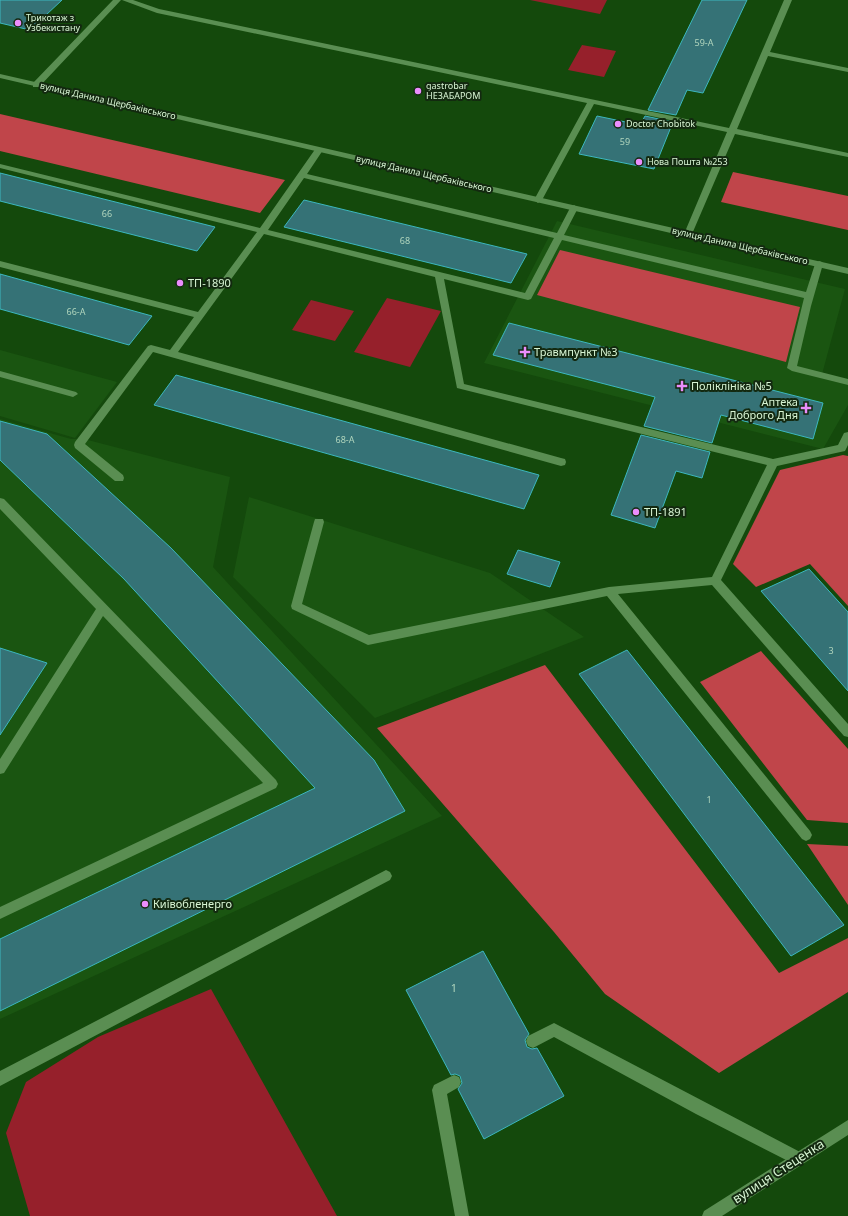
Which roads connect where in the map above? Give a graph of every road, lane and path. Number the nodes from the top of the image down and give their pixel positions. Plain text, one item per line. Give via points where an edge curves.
1 (117, 0) edge
2 (126, 0) edge
3 (788, 0) edge
4 (765, 53) junction
5 (848, 70) edge
6 (0, 76) edge
7 (36, 85) junction
8 (592, 102) junction
9 (731, 131) junction
10 (319, 150) junction
11 (848, 155) edge
12 (0, 166) edge
13 (302, 175) junction
14 (538, 200) junction
15 (574, 208) junction
16 (263, 230) junction
17 (688, 234) junction
18 (560, 237) junction
19 (0, 264) edge
20 (819, 264) junction
21 (848, 271) edge
22 (439, 275) junction
23 (809, 296) junction
24 (200, 316) junction
25 (172, 354) junction
26 (0, 374) edge
27 (848, 382) edge
28 (73, 394) dead end
29 (848, 436) edge
30 (561, 462) dead end
31 (773, 462) junction
32 (119, 478) dead end
33 (0, 502) edge
34 (319, 522) dead end
35 (715, 581) junction
36 (609, 591) junction
37 (103, 608) junction
38 (848, 732) edge
39 (0, 769) edge
40 (806, 835) dead end
41 (386, 876) dead end
42 (0, 914) edge
43 (533, 1041) dead end
44 (0, 1079) edge
45 (454, 1082) dead end
46 (848, 1127) edge
47 (797, 1158) junction
48 (462, 1216) edge
49 (709, 1216) edge

1 - 7 main road
2 - 8 main road via 157,11
3 - 4 main road
4 - 5 main road
4 - 9 main road
6 - 7 main road, вулиця Данила Щербаківського
7 - 10 main road, вулиця Данила Щербаківського
8 - 9 main road
8 - 14 main road
9 - 11 main road
9 - 17 main road
10 - 13 main road
10 - 14 main road, вулиця Данила Щербаківського
12 - 16 main road
13 - 16 main road
13 - 18 main road
14 - 15 main road, вулиця Данила Щербаківського
15 - 17 main road, вулиця Данила Щербаківського
15 - 18 main road
16 - 22 main road
16 - 24 main road
17 - 20 main road, вулиця Данила Щербаківського
18 - 22 main road via 528,296
18 - 23 main road
19 - 24 main road
20 - 21 main road, вулиця Данила Щербаківського
20 - 23 main road
22 - 31 main road via 460,386
23 - 27 main road via 792,368
24 - 25 main road
25 - 30 main road
25 - 32 main road via 151,348 79,445
26 - 28 main road
29 - 31 main road via 841,448
31 - 35 main road
33 - 37 main road
34 - 36 main road via 296,606 368,640
35 - 36 main road
35 - 38 main road
36 - 40 main road
37 - 39 main road
37 - 42 main road via 272,784
41 - 44 main road
43 - 47 main road via 554,1030
45 - 48 main road via 439,1090
46 - 47 main road, вулиця Стеценка
47 - 49 main road, вулиця Стеценка

